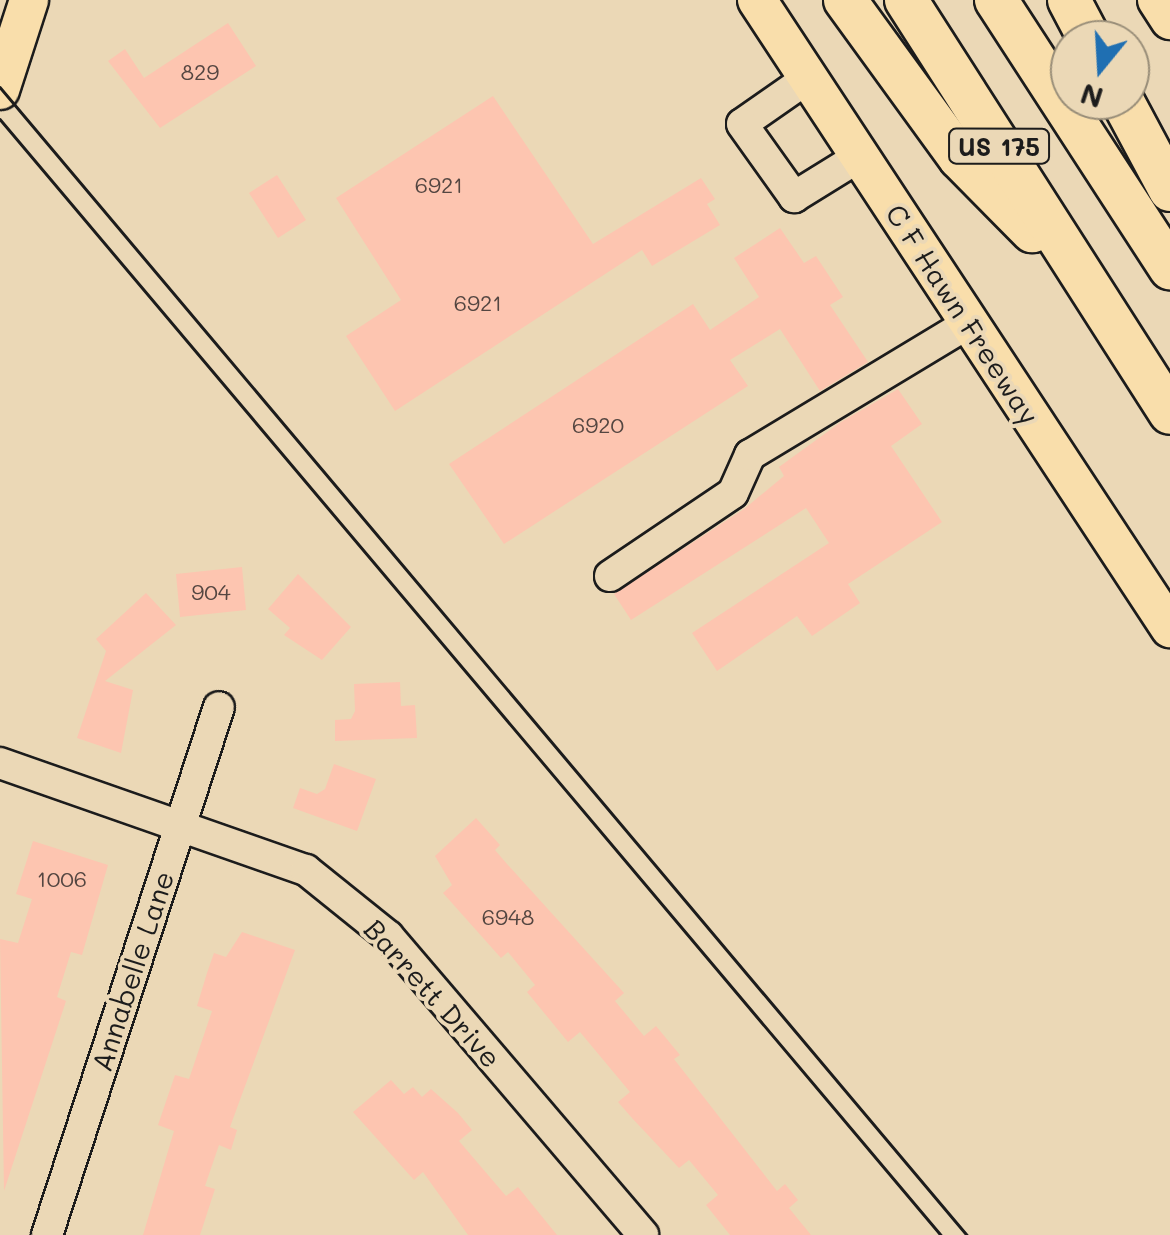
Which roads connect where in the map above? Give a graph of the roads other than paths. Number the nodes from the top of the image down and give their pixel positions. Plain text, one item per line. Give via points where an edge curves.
1 (29, 0) edge
2 (757, 0) edge
3 (844, 0) edge
4 (906, 0) edge
5 (996, 0) edge
6 (1157, 0) edge
7 (1170, 20) edge
8 (808, 78) junction
9 (0, 90) edge
10 (1133, 120) edge
11 (860, 156) junction
12 (1170, 190) edge
13 (1170, 268) edge
14 (1092, 292) junction
15 (970, 323) junction
16 (1170, 413) edge
17 (610, 576) dead end
18 (1170, 628) edge
19 (219, 708) dead end
20 (0, 764) edge
21 (178, 826) junction
22 (47, 1235) edge
23 (643, 1235) edge

1 - 9 main road
2 - 8 main road, C F Hawn Freeway
3 - 14 highway via 960,158
4 - 14 highway, US 175
5 - 13 highway, US 175
6 - 7 main road
8 - 11 main road, C F Hawn Freeway
8 - 11 street via 742,124 794,197
10 - 12 highway
11 - 15 main road, C F Hawn Freeway
14 - 16 highway, US 175
15 - 17 street via 750,454 733,494
15 - 18 main road, C F Hawn Freeway
19 - 21 street, Annabelle Lane
20 - 21 street, Barrett Drive
21 - 22 street, Annabelle Lane
21 - 23 street, Barrett Drive via 306,870 375,925

